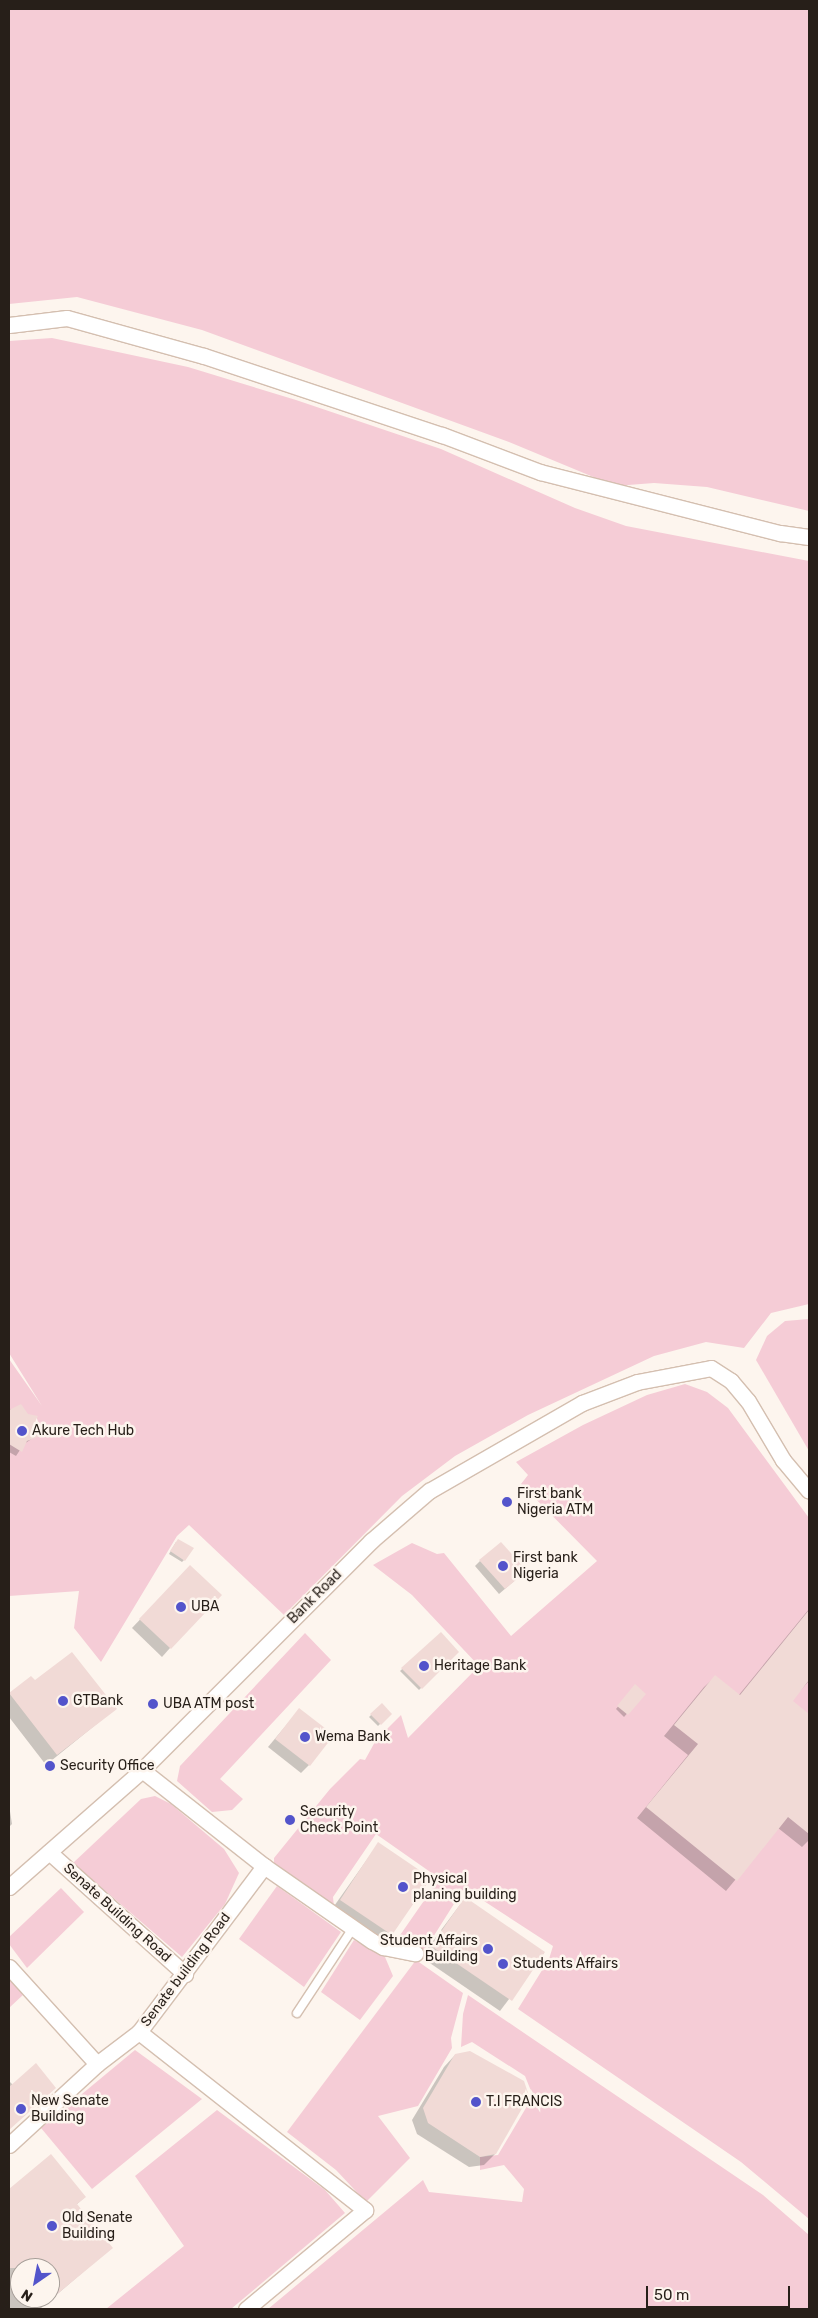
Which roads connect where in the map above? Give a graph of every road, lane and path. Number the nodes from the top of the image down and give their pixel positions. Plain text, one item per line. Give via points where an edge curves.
1 (9, 325) edge
2 (809, 537) edge
3 (809, 1491) edge
4 (142, 1770) junction
5 (49, 1852) junction
6 (264, 1866) junction
7 (9, 1887) edge
8 (353, 1928) junction
9 (415, 1953) dead end
10 (9, 1967) edge
11 (185, 1974) junction
12 (297, 2013) dead end
13 (139, 2032) junction
14 (97, 2064) junction
15 (9, 2145) edge
16 (246, 2309) edge

1 - 2 street via 67,318 204,356 442,435 540,472 780,533
3 - 4 street, Bank Road via 783,1460 748,1401 730,1381 711,1368 667,1374 582,1403 429,1491 371,1541
4 - 5 street, Bank Road
4 - 6 street
5 - 7 street, Bank Road
5 - 11 street, Senate Building Road
6 - 8 street
6 - 11 street, Senate building Road
8 - 9 street via 383,1947
8 - 12 lane
10 - 14 street
11 - 13 street, Senate building Road
13 - 14 street, Senate building Road
13 - 16 street via 365,2210
14 - 15 street, Senate building Road

